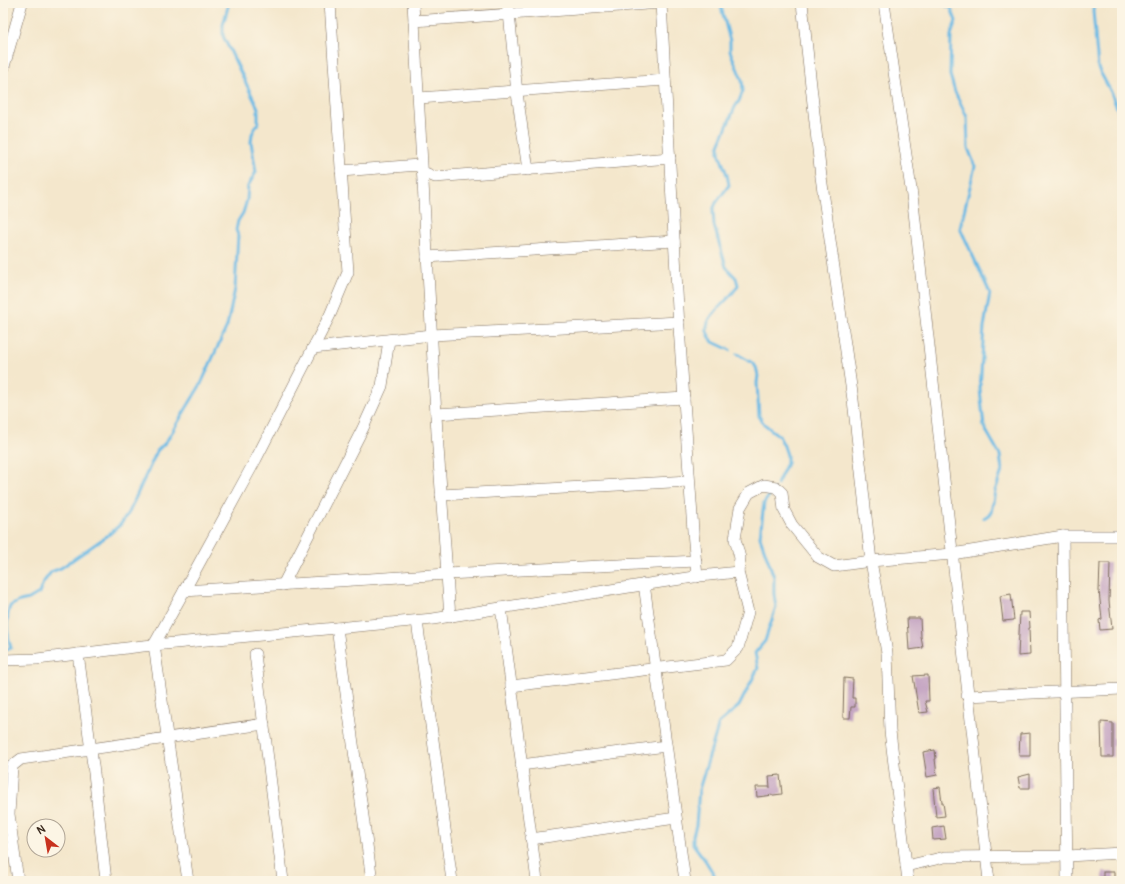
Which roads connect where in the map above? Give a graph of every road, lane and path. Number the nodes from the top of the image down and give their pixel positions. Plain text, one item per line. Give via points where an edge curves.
1 (22, 3) edge
2 (330, 3) edge
3 (413, 3) edge
4 (661, 3) edge
5 (802, 3) edge
6 (884, 3) edge
7 (509, 8) edge
8 (414, 21) junction
9 (3, 70) edge
10 (666, 80) junction
11 (516, 91) junction
12 (418, 98) junction
13 (670, 158) junction
14 (528, 170) junction
15 (342, 171) junction
16 (423, 172) junction
17 (674, 241) junction
18 (428, 257) junction
19 (679, 322) junction
20 (432, 335) junction
21 (389, 340) junction
22 (313, 348) junction
23 (684, 398) junction
24 (436, 414) junction
25 (689, 481) junction
26 (441, 495) junction
27 (1062, 536) junction
28 (1122, 536) edge
29 (952, 554) junction
30 (696, 561) junction
31 (871, 561) junction
32 (738, 572) junction
33 (447, 574) junction
34 (697, 577) junction
35 (644, 584) junction
36 (283, 585) junction
37 (184, 591) junction
38 (501, 608) junction
39 (450, 617) junction
40 (417, 621) junction
41 (337, 628) junction
42 (154, 645) junction
43 (78, 654) junction
44 (255, 654) dead end
45 (3, 660) edge
46 (656, 669) junction
47 (511, 686) junction
48 (1122, 689) edge
49 (1064, 691) junction
50 (967, 696) junction
51 (264, 724) junction
52 (167, 738) junction
53 (666, 746) junction
54 (91, 749) junction
55 (521, 765) junction
56 (676, 818) junction
57 (531, 839) junction
58 (1122, 853) edge
59 (1067, 856) junction
60 (986, 858) junction
61 (906, 866) junction
62 (18, 881) edge
63 (106, 881) edge
64 (188, 881) edge
65 (283, 881) edge
66 (372, 881) edge
67 (452, 881) edge
68 (537, 881) edge
69 (685, 881) edge
70 (908, 881) edge
71 (988, 881) edge
72 (1067, 881) edge

1 - 9 street
2 - 15 street
3 - 8 street
4 - 7 street
4 - 10 street
5 - 31 street via 821,177 853,400
6 - 29 street via 913,203
7 - 8 street
7 - 11 street
8 - 12 street
10 - 11 street
10 - 13 street
11 - 12 street
11 - 14 street
12 - 16 street
13 - 14 street
13 - 17 street
14 - 16 street via 435,178
15 - 16 street via 420,165
15 - 22 street via 348,272
16 - 18 street
17 - 18 street
17 - 19 street
18 - 20 street
19 - 20 street
19 - 23 street
20 - 21 street
20 - 24 street
21 - 22 street
21 - 36 street via 382,386
22 - 37 street
23 - 24 street
23 - 25 street
24 - 26 street
25 - 26 street
25 - 30 street
26 - 33 street
27 - 28 street
27 - 29 street
27 - 49 street
29 - 31 street
29 - 50 street
30 - 33 street
30 - 34 street
31 - 32 street via 834,566 818,557 792,525 784,510 782,493 776,487 764,485 749,493 740,508 735,540 740,558
31 - 61 street via 887,653 890,731
32 - 34 street
32 - 46 street via 748,612 738,648 726,660
33 - 36 street
33 - 39 street
34 - 35 street
35 - 38 street
35 - 46 street
36 - 37 street
37 - 42 street
38 - 39 street
38 - 47 street
39 - 40 street
40 - 41 street
40 - 67 street
41 - 42 street
41 - 66 street
42 - 43 street
42 - 52 street
43 - 45 street
43 - 54 street
44 - 51 street
46 - 47 street
46 - 53 street
47 - 55 street
48 - 49 street
49 - 50 street
49 - 59 street
50 - 60 street
51 - 52 street
51 - 65 street
52 - 54 street
52 - 64 street
53 - 55 street
53 - 56 street
54 - 62 street via 21,759 12,766 9,814
54 - 63 street
55 - 57 street
56 - 57 street
56 - 69 street
57 - 68 street
58 - 59 street
59 - 60 street
59 - 72 street
60 - 61 street via 945,857
60 - 71 street
61 - 70 street

